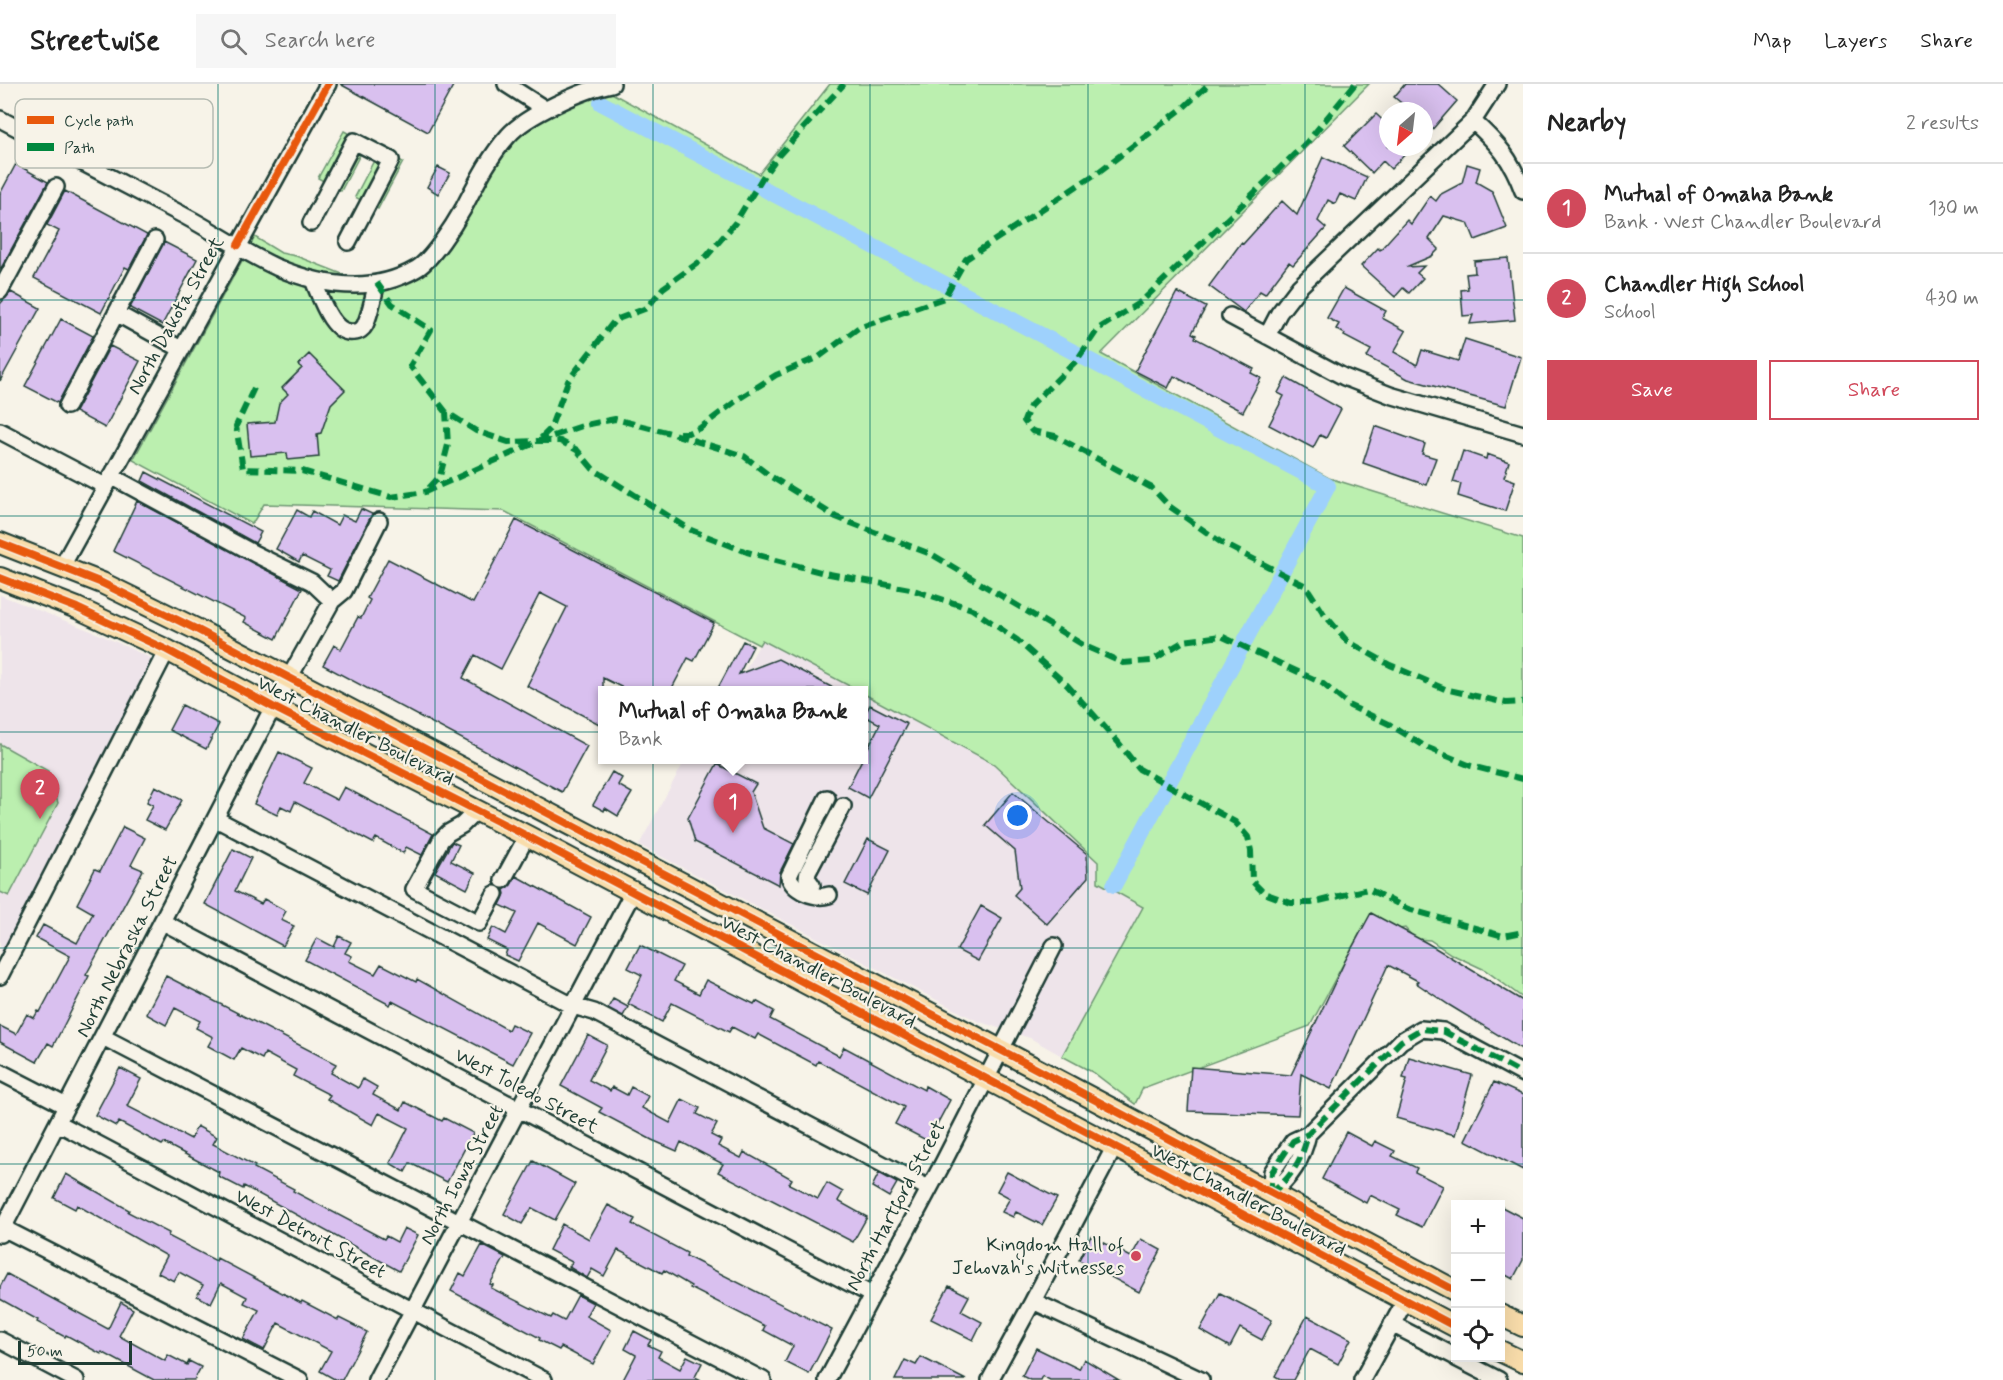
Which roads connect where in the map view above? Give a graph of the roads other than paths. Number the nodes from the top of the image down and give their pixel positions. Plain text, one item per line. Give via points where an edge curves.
1 (328, 84) edge
2 (506, 84) edge
3 (612, 84) edge
4 (1497, 84) edge
5 (545, 109) junction
6 (1473, 121) junction
7 (88, 168) edge
8 (56, 187) dead end
9 (1523, 190) edge
10 (311, 223) dead end
11 (154, 240) dead end
12 (348, 242) dead end
13 (238, 245) junction
14 (4, 273) edge
15 (313, 280) junction
16 (377, 283) junction
17 (0, 291) edge
18 (116, 313) junction
19 (1230, 316) dead end
20 (1267, 336) junction
21 (181, 349) junction
22 (67, 406) dead end
23 (0, 432) edge
24 (1523, 434) edge
25 (108, 481) junction
26 (379, 521) dead end
27 (0, 543) edge
28 (61, 568) junction
29 (0, 578) edge
30 (332, 601) junction
31 (167, 650) junction
32 (289, 678) junction
33 (273, 707) junction
34 (477, 810) junction
35 (216, 819) junction
36 (527, 836) junction
37 (831, 891) joint
38 (633, 892) junction
39 (163, 922) junction
40 (1054, 945) dead end
41 (0, 976) edge
42 (573, 1006) junction
43 (103, 1037) junction
44 (999, 1049) junction
45 (0, 1072) edge
46 (1523, 1074) edge
47 (985, 1078) junction
48 (66, 1106) junction
49 (519, 1109) junction
50 (58, 1123) junction
51 (1115, 1146) junction
52 (928, 1188) junction
53 (1270, 1194) junction
54 (459, 1222) junction
55 (2, 1231) edge
56 (1451, 1289) edge
57 (872, 1295) junction
58 (1033, 1301) junction
59 (1405, 1301) junction
60 (412, 1311) junction
61 (1505, 1317) edge
62 (1392, 1324) junction
63 (1451, 1325) edge
64 (1523, 1326) edge
65 (0, 1340) edge
66 (1505, 1353) edge
67 (1451, 1354) edge
68 (1466, 1362) edge
69 (1523, 1362) edge
70 (76, 1380) edge
71 (300, 1380) edge
72 (375, 1380) edge
73 (544, 1380) edge
74 (763, 1380) edge
75 (826, 1380) edge
76 (990, 1380) edge
77 (1201, 1380) edge
78 (1362, 1380) edge
79 (1500, 1380) edge

1 - 13 street, North Dakota Street
2 - 5 street
3 - 5 street
4 - 6 street
5 - 16 street via 508,134 435,250 417,268
6 - 9 street via 1515,168
6 - 20 street via 1299,287
7 - 13 street
8 - 14 street
10 - 12 street via 354,141 391,160
11 - 18 street
13 - 15 street via 274,266
13 - 21 street, North Dakota Street
14 - 17 street
15 - 16 street via 348,285
15 - 16 street via 331,319 349,333 364,326
18 - 21 street
18 - 22 street
19 - 20 street
20 - 24 street via 1344,377 1390,395
21 - 25 street, North Dakota Street
23 - 25 street
25 - 28 street, North Dakota Street
25 - 30 street via 312,582
26 - 30 street, North Nebraska Street via 344,591
27 - 28 main road, West Chandler Boulevard
28 - 32 main road, West Chandler Boulevard via 144,603
29 - 31 main road, West Chandler Boulevard
30 - 32 street, North Nebraska Street
31 - 33 main road, West Chandler Boulevard
31 - 41 street
32 - 33 street, North Nebraska Street
32 - 44 main road, West Chandler Boulevard
33 - 34 main road, West Chandler Boulevard
33 - 35 street, North Nebraska Street
34 - 36 main road, West Chandler Boulevard
34 - 36 street via 441,840 414,889 479,923
35 - 39 street, North Nebraska Street
35 - 42 street
36 - 38 main road, West Chandler Boulevard
37 - 37 street via 812,885 799,874 835,802 789,876 795,887 807,893 823,897
38 - 42 street, North Iowa Street
38 - 47 main road, West Chandler Boulevard
39 - 43 street, North Nebraska Street
39 - 49 street, West Toledo Street
40 - 44 street, North Hartford Street
42 - 49 street, North Iowa Street
42 - 52 street via 594,1012
43 - 48 street, North Nebraska Street
43 - 54 street
44 - 47 street, North Hartford Street
44 - 53 main road, West Chandler Boulevard
45 - 48 street
46 - 53 street via 1443,1031 1421,1029 1401,1041 1308,1134 1293,1141 1272,1172
47 - 51 main road, West Chandler Boulevard
47 - 52 street, North Hartford Street
48 - 50 street, North Nebraska Street
49 - 54 street, North Iowa Street
49 - 57 street, West Toledo Street
50 - 55 street, North Nebraska Street
50 - 60 street, West Detroit Street
51 - 58 street
51 - 59 main road, West Chandler Boulevard
52 - 57 street, North Hartford Street
53 - 56 main road, West Chandler Boulevard
54 - 60 street, North Iowa Street
54 - 74 street
55 - 71 street
57 - 75 street, North Hartford Street
58 - 76 street
58 - 77 street
59 - 62 street
59 - 63 main road, West Chandler Boulevard
60 - 72 street, North Iowa Street
60 - 73 street, West Detroit Street
61 - 64 main road
62 - 67 street
62 - 78 street
65 - 70 street
66 - 69 main road
68 - 79 street

